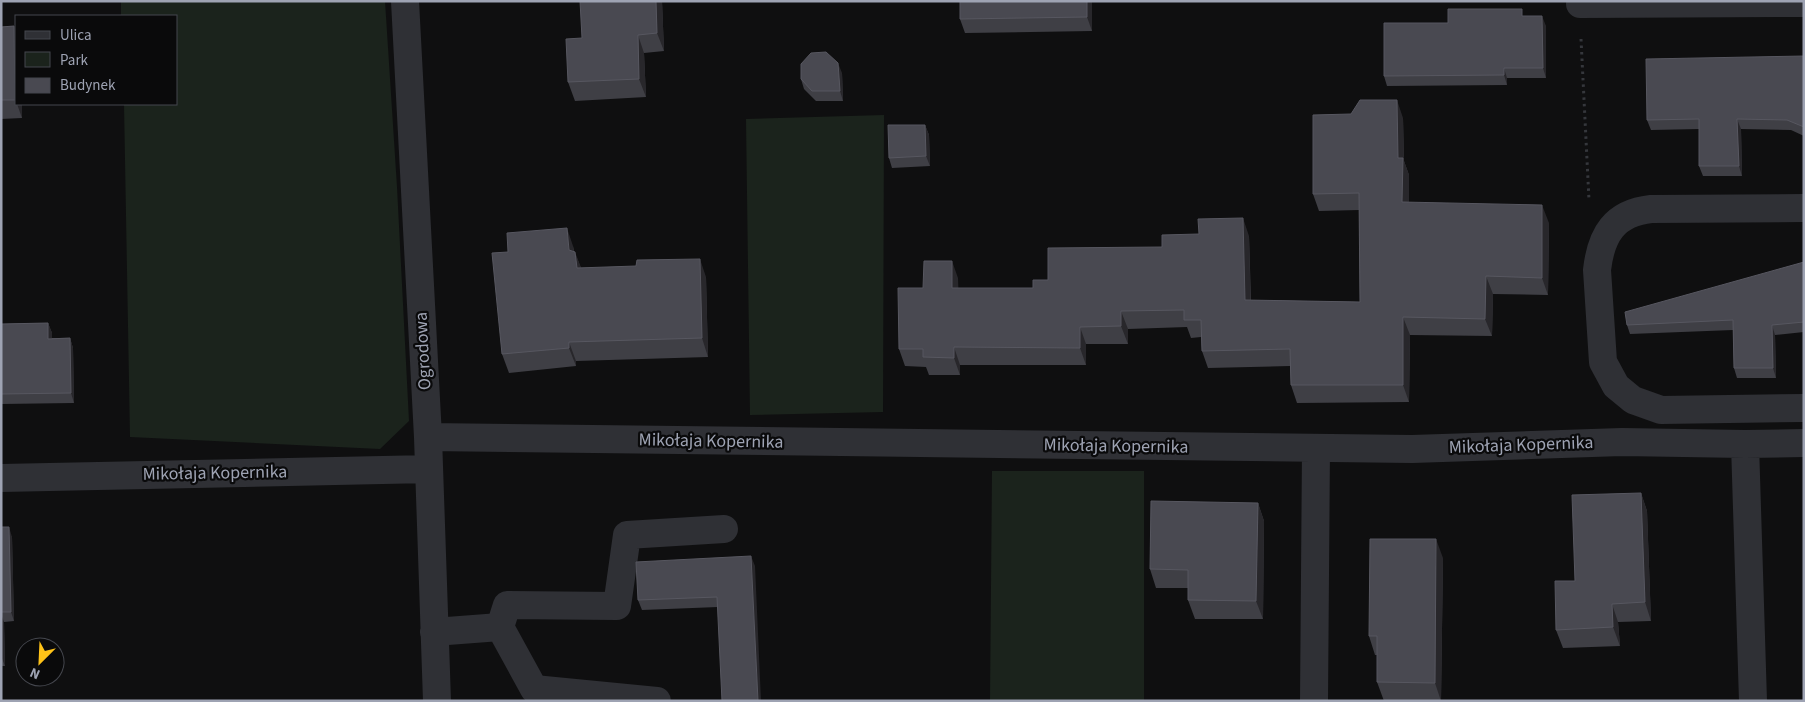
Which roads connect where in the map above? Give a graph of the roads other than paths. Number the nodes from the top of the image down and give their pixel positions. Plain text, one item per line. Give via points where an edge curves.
1 (405, 1) edge
2 (1804, 3) edge
3 (1580, 4) road end
4 (1804, 208) edge
5 (1804, 408) edge
6 (428, 437) junction
7 (1804, 443) edge
8 (1745, 444) junction
9 (1316, 448) junction
10 (429, 469) junction
11 (1, 478) edge
12 (724, 529) dead end
13 (500, 627) junction
14 (434, 632) junction
15 (437, 701) edge
16 (658, 701) edge
17 (1314, 701) edge
18 (1753, 701) edge

1 - 6 street, Ogrodowa
2 - 3 street
4 - 5 street via 1651,209 1633,212 1608,232 1597,270 1604,362 1616,386 1633,400 1661,410
6 - 9 street, Mikołaja Kopernika
6 - 10 street, Ogrodowa
7 - 8 street, Mikołaja Kopernika
8 - 9 street, Mikołaja Kopernika via 1622,442 1412,449
8 - 18 street
9 - 17 street
10 - 11 street, Mikołaja Kopernika
10 - 14 street, Ogrodowa
12 - 13 street via 627,535 617,606 507,605
13 - 14 street
13 - 16 street via 534,689
14 - 15 street, Ogrodowa

